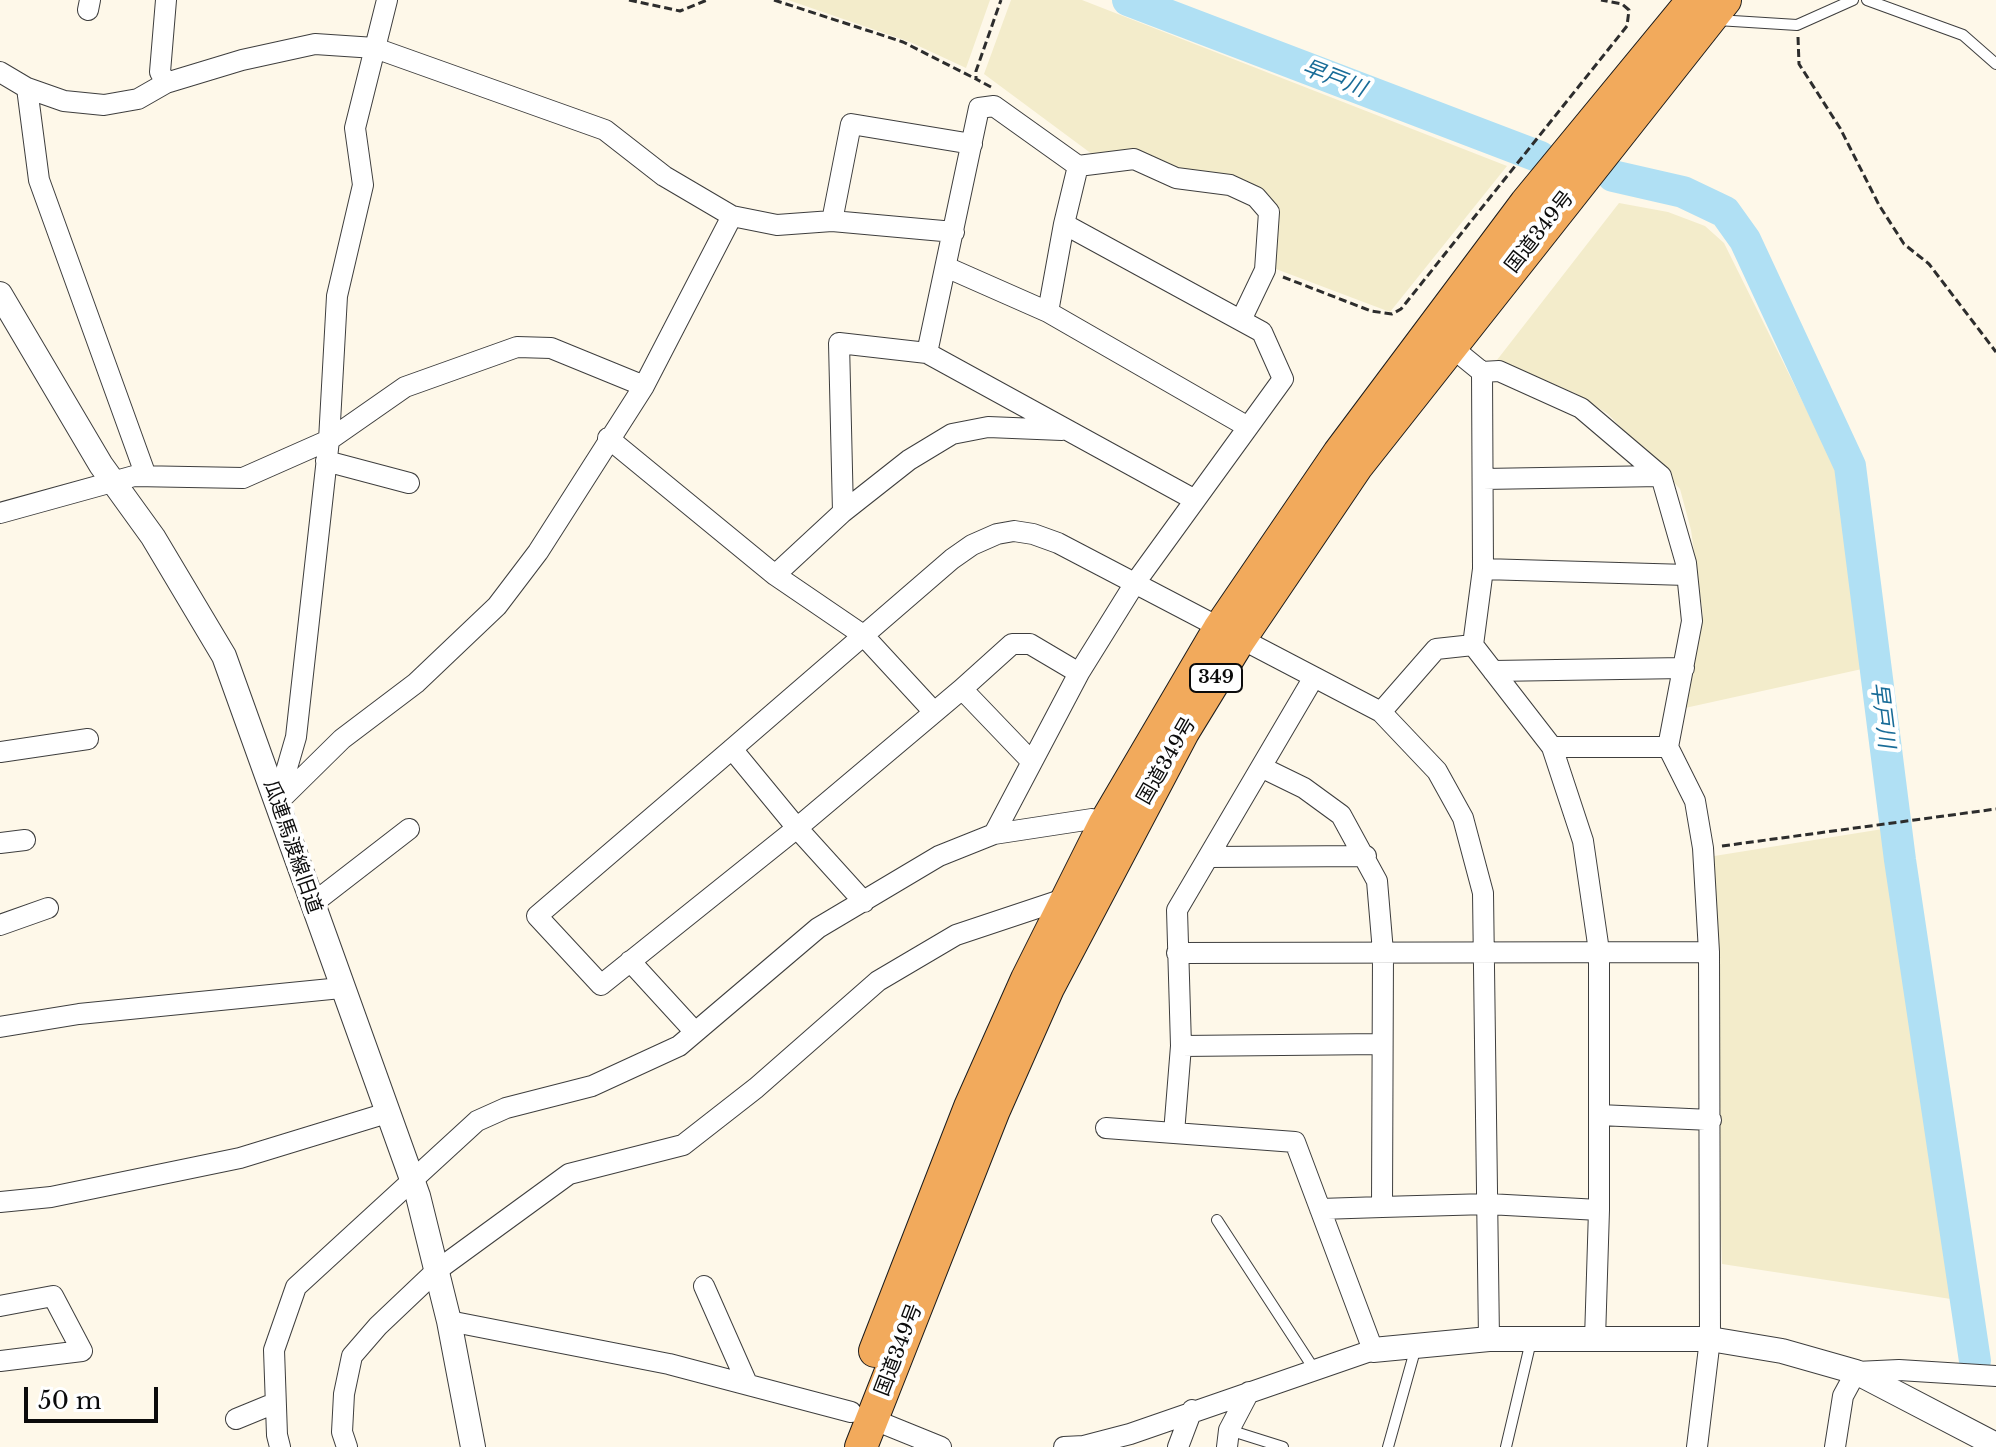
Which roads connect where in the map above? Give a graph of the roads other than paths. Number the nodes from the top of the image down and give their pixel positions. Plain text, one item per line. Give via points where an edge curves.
1 (166, 0) edge
2 (387, 0) edge
3 (1853, 0) edge
4 (1867, 0) edge
5 (1709, 7) edge
6 (375, 48) junction
7 (1996, 64) edge
8 (0, 72) edge
9 (166, 83) junction
10 (27, 88) junction
11 (972, 144) junction
12 (1078, 166) junction
13 (732, 216) junction
14 (832, 221) junction
15 (1064, 224) junction
16 (954, 232) junction
17 (946, 267) junction
18 (0, 294) edge
19 (1048, 312) junction
20 (1242, 318) junction
21 (1450, 346) junction
22 (927, 353) junction
23 (1482, 372) junction
24 (644, 386) junction
25 (995, 391) junction
26 (988, 427) junction
27 (1248, 427) junction
28 (1067, 430) junction
29 (608, 438) junction
30 (329, 440) junction
31 (326, 461) junction
32 (146, 476) junction
33 (1661, 476) junction
34 (1483, 479) junction
35 (111, 480) junction
36 (409, 483) dead end
37 (1195, 500) junction
38 (843, 512) junction
39 (0, 513) edge
40 (1483, 569) junction
41 (775, 575) junction
42 (1687, 575) junction
43 (1135, 583) junction
44 (1229, 634) junction
45 (863, 635) junction
46 (1473, 645) junction
47 (1684, 668) junction
48 (1493, 671) junction
49 (1079, 673) junction
50 (1314, 677) junction
51 (962, 689) junction
52 (934, 712) junction
53 (1381, 712) junction
54 (88, 739) dead end
55 (1552, 747) junction
56 (1668, 747) junction
57 (732, 749) junction
58 (0, 752) edge
59 (1032, 762) junction
60 (1263, 768) junction
61 (277, 803) junction
62 (1105, 823) junction
63 (797, 828) junction
64 (409, 829) dead end
65 (994, 834) junction
66 (25, 840) dead end
67 (0, 843) edge
68 (1366, 856) junction
69 (1209, 857) junction
70 (1067, 898) junction
71 (864, 902) junction
72 (312, 904) junction
73 (48, 908) dead end
74 (0, 925) edge
75 (1485, 951) junction
76 (1599, 951) junction
77 (1383, 952) junction
78 (1709, 952) junction
79 (1177, 953) junction
80 (630, 961) junction
81 (341, 988) junction
82 (0, 1027) edge
83 (695, 1032) junction
84 (1382, 1044) junction
85 (1181, 1046) junction
86 (387, 1113) junction
87 (1599, 1115) junction
88 (1711, 1120) junction
89 (1106, 1128) dead end
90 (1174, 1133) junction
91 (413, 1183) junction
92 (0, 1202) edge
93 (1488, 1204) junction
94 (1382, 1207) junction
95 (1320, 1209) junction
96 (1599, 1210) junction
97 (1217, 1220) dead end
98 (436, 1271) junction
99 (704, 1286) dead end
100 (0, 1306) edge
101 (449, 1321) junction
102 (1489, 1339) junction
103 (1532, 1339) junction
104 (1595, 1339) junction
105 (1710, 1339) junction
106 (1417, 1345) junction
107 (1373, 1350) junction
108 (0, 1361) edge
109 (1314, 1369) junction
110 (1856, 1372) junction
111 (1996, 1376) edge
112 (746, 1381) junction
113 (1249, 1392) junction
114 (275, 1403) junction
115 (1192, 1410) junction
116 (236, 1419) dead end
117 (862, 1426) edge
118 (1228, 1439) edge
119 (1996, 1445) edge
120 (280, 1447) edge
121 (347, 1447) edge
122 (473, 1447) edge
123 (838, 1447) edge
124 (941, 1447) edge
125 (1064, 1447) edge
126 (1178, 1447) edge
127 (1283, 1447) edge
128 (1388, 1447) edge
129 (1506, 1447) edge
130 (1697, 1447) edge
131 (1835, 1447) edge

1 - 9 street via 160,72
2 - 6 street
3 - 5 lane via 1797,25
4 - 7 lane via 1963,35
5 - 21 highway, 国道349号 / 349
5 - 44 highway, 国道349号 / 349 via 1526,203 1339,453
6 - 9 street via 315,44
6 - 13 street via 605,130 664,176
6 - 30 street via 355,128 363,185 337,296
8 - 10 street
9 - 10 street via 138,99 104,105 64,101
10 - 32 street via 39,180
11 - 12 street via 979,108 994,106
11 - 14 street via 851,124
11 - 16 street
12 - 15 street
12 - 20 street via 1134,159 1176,178 1230,185 1256,197 1269,212 1265,270
13 - 14 street via 777,225
13 - 24 street
14 - 16 street
15 - 19 street
15 - 20 street
16 - 17 street
17 - 19 street
17 - 22 street
18 - 35 street, 瓜連馬渡線旧道
19 - 27 street
20 - 27 street via 1262,332 1283,379
21 - 23 street
21 - 44 highway, 国道349号 / 349
22 - 25 street
22 - 38 street via 839,343
23 - 33 street via 1499,371 1581,408
23 - 34 street
24 - 29 street
24 - 30 street via 551,348 517,347 405,387
25 - 26 street
25 - 28 street
26 - 28 street
26 - 38 street via 952,434
27 - 37 street
28 - 37 street
29 - 41 street
29 - 61 street via 538,552 497,606 416,683 342,739
30 - 31 street
30 - 32 street via 243,478
31 - 36 street
31 - 61 street via 296,737
32 - 35 street
33 - 34 street
33 - 42 street
34 - 40 street
35 - 39 street
35 - 61 street, 瓜連馬渡線旧道 via 153,537 224,656
37 - 43 street
38 - 41 street
40 - 42 street
40 - 46 street
41 - 45 street
42 - 47 street via 1692,621
43 - 44 street
43 - 45 street via 1033,534 997,534 952,559
43 - 49 street
44 - 50 street
44 - 62 highway, 国道349号 / 349
44 - 117 highway, 国道349号 / 349 via 1048,988
45 - 52 street
45 - 57 street
46 - 48 street
46 - 53 street via 1436,649
47 - 48 street
47 - 56 street
48 - 55 street
49 - 51 street via 1030,644 1012,644
49 - 59 street
50 - 53 street
50 - 60 street
51 - 52 street
51 - 59 street
52 - 63 street
53 - 75 street via 1437,771 1463,818 1483,893
54 - 58 street
55 - 56 street
55 - 76 street via 1583,841
56 - 78 street via 1695,801
57 - 63 street
57 - 80 street via 537,916 601,985
59 - 65 street
60 - 68 street via 1304,788 1341,815
60 - 69 street
61 - 72 street, 瓜連馬渡線旧道
62 - 65 street via 1092,819
62 - 70 highway, 国道349号 / 349
63 - 71 street
63 - 80 street
64 - 72 street
65 - 71 street via 939,856
66 - 67 street
68 - 69 street
68 - 77 street via 1377,881
69 - 79 street via 1177,910
70 - 98 street via 956,935 878,981 683,1145 569,1174
70 - 117 highway, 国道349号 / 349 via 970,1107
71 - 83 street via 818,928
72 - 81 street, 瓜連馬渡線旧道
73 - 74 street
75 - 76 street
75 - 77 street
75 - 93 street
76 - 78 street
76 - 87 street
77 - 79 street
77 - 84 street
78 - 88 street
79 - 85 street
80 - 83 street
81 - 82 street
81 - 86 street, 瓜連馬渡線旧道
83 - 91 street via 679,1046 592,1086 477,1121
84 - 85 street
84 - 94 street
85 - 90 street
86 - 91 street, 瓜連馬渡線旧道
86 - 92 street via 240,1158 51,1197
87 - 88 street
87 - 96 street
88 - 105 street
89 - 90 street
90 - 95 street via 1295,1142
91 - 98 street, 瓜連馬渡線旧道
91 - 114 street via 296,1287 274,1350
93 - 94 street
93 - 96 street
93 - 102 street
94 - 95 street
95 - 107 street
96 - 104 street
97 - 109 lane
98 - 101 street, 瓜連馬渡線旧道
98 - 121 street via 352,1356 344,1394 342,1432
99 - 112 street
100 - 108 street via 53,1296 82,1351
101 - 112 street
101 - 122 street, 瓜連馬渡線旧道
102 - 103 street
102 - 106 street
103 - 104 street
103 - 129 lane
104 - 105 street
105 - 110 street via 1782,1351
105 - 130 street
106 - 107 street
106 - 128 lane
107 - 109 street
109 - 113 street
110 - 111 street
110 - 119 street
110 - 131 street via 1843,1396
112 - 117 street
113 - 115 street
113 - 118 street
114 - 116 street
114 - 120 street
115 - 125 street via 1130,1434
115 - 126 street
117 - 123 highway, 国道349号 / 349
117 - 124 street
118 - 127 lane

